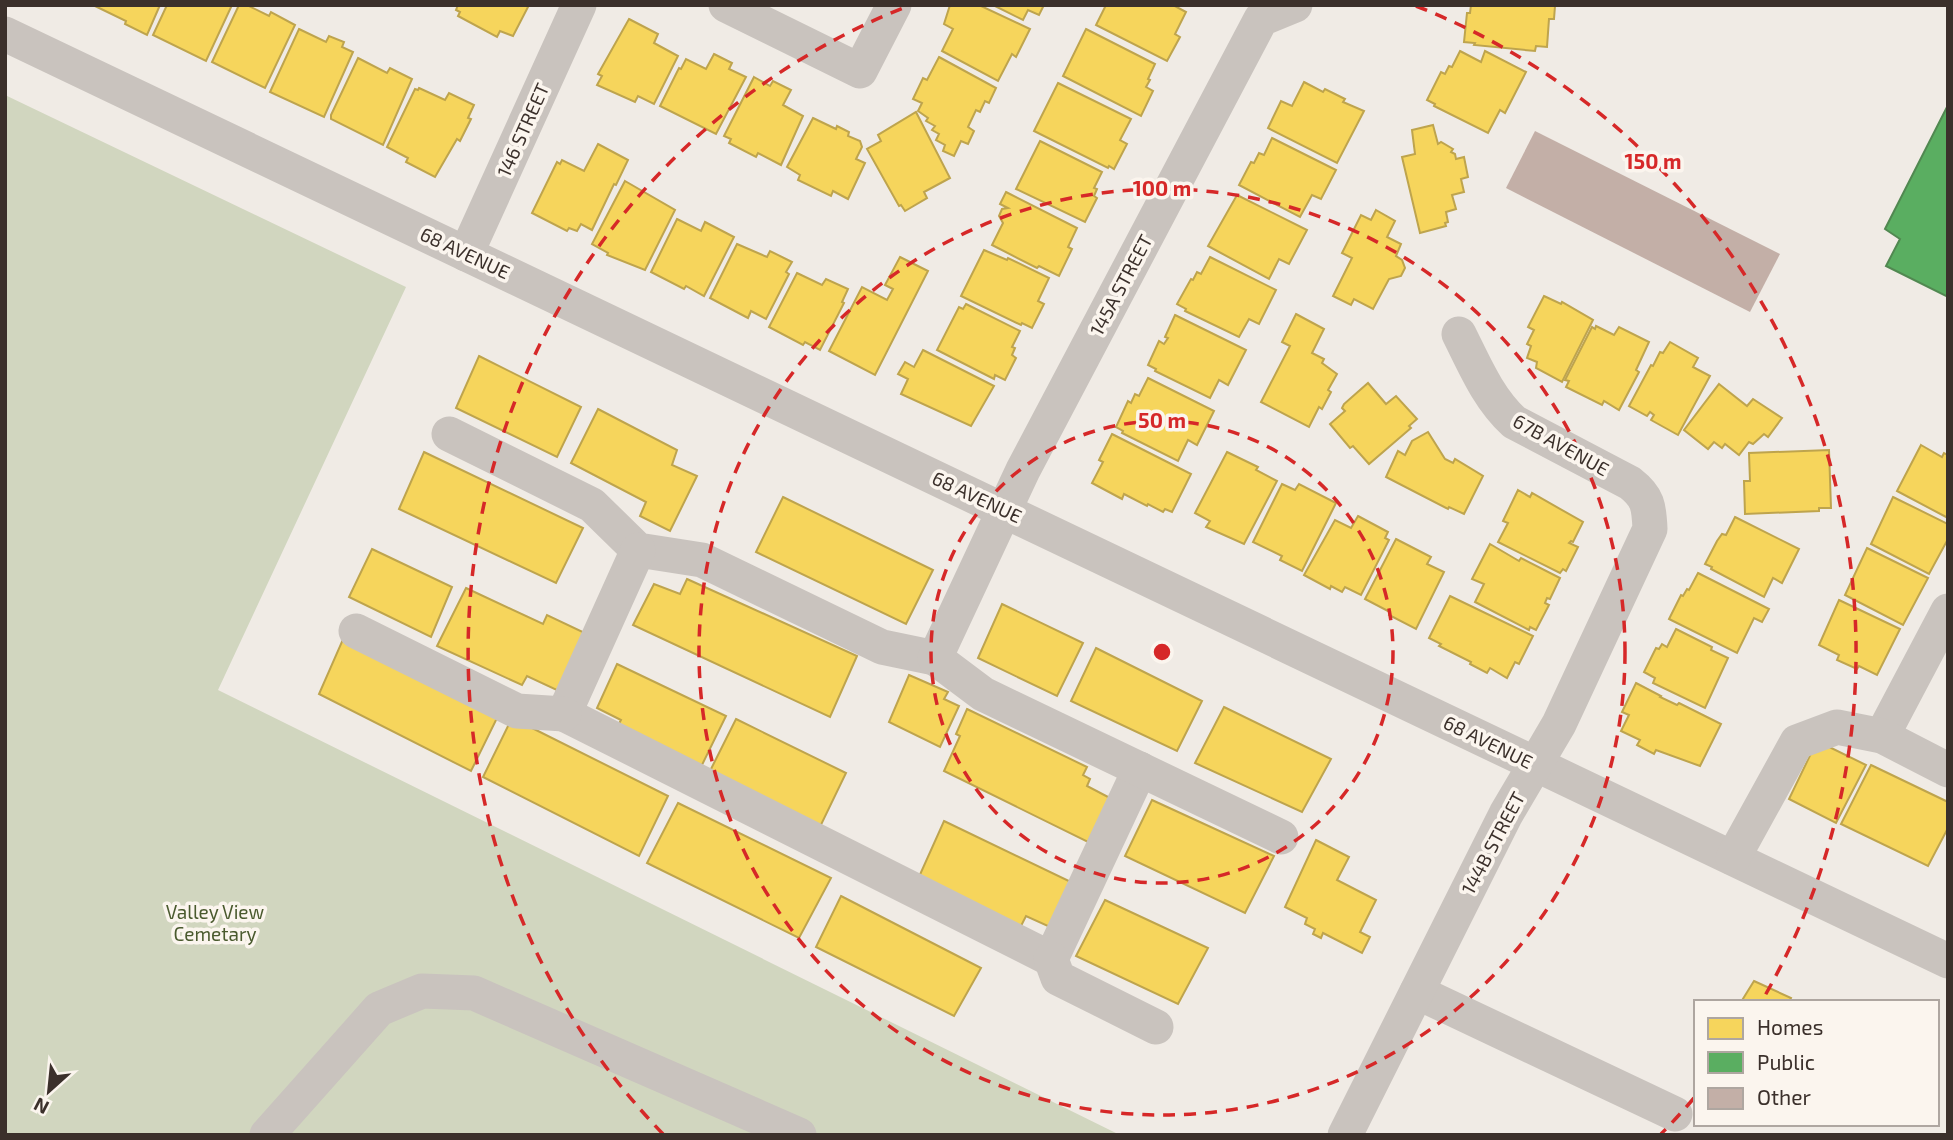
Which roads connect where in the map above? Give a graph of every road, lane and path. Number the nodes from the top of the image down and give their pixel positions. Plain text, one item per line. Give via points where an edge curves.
1 (579, 5) edge
2 (726, 5) edge
3 (894, 5) edge
4 (1295, 5) edge
5 (5, 34) edge
6 (466, 254) junction
7 (1459, 334) dead end
8 (449, 435) dead end
9 (1004, 510) junction
10 (1650, 511) joint
11 (638, 550) junction
12 (1948, 611) edge
13 (356, 631) dead end
14 (935, 658) junction
15 (564, 714) junction
16 (1882, 736) junction
17 (1535, 764) junction
18 (1140, 769) junction
19 (1948, 771) edge
20 (1281, 837) dead end
21 (1733, 858) junction
22 (1051, 958) junction
23 (1948, 961) edge
24 (1417, 992) junction
25 (1156, 1027) dead end
26 (1675, 1114) dead end
27 (267, 1135) edge
28 (799, 1135) edge
29 (1345, 1135) edge

1 - 6 street, 146 STREET
2 - 3 street via 860,71
4 - 9 street, 145A STREET via 1261,19
5 - 6 street, 68 AVENUE
6 - 9 street, 68 AVENUE
7 - 10 street, 67B AVENUE via 1491,396 1514,422 1630,482 1643,494
8 - 11 street via 592,505
9 - 14 street, 145A STREET
9 - 17 street, 68 AVENUE
10 - 17 street, 144B STREET via 1643,549
11 - 14 street via 702,560 882,647
11 - 15 street
12 - 16 street
13 - 15 street via 517,711
14 - 18 street via 983,694
15 - 22 street
16 - 19 street
16 - 21 street via 1837,727 1797,742
17 - 21 street, 68 AVENUE
17 - 24 street, 144B STREET
18 - 20 street
18 - 22 street
21 - 23 street, 68 AVENUE
22 - 25 street via 1058,978
24 - 26 street
24 - 29 street, 144B STREET
27 - 28 street via 379,1009 422,991 474,993

